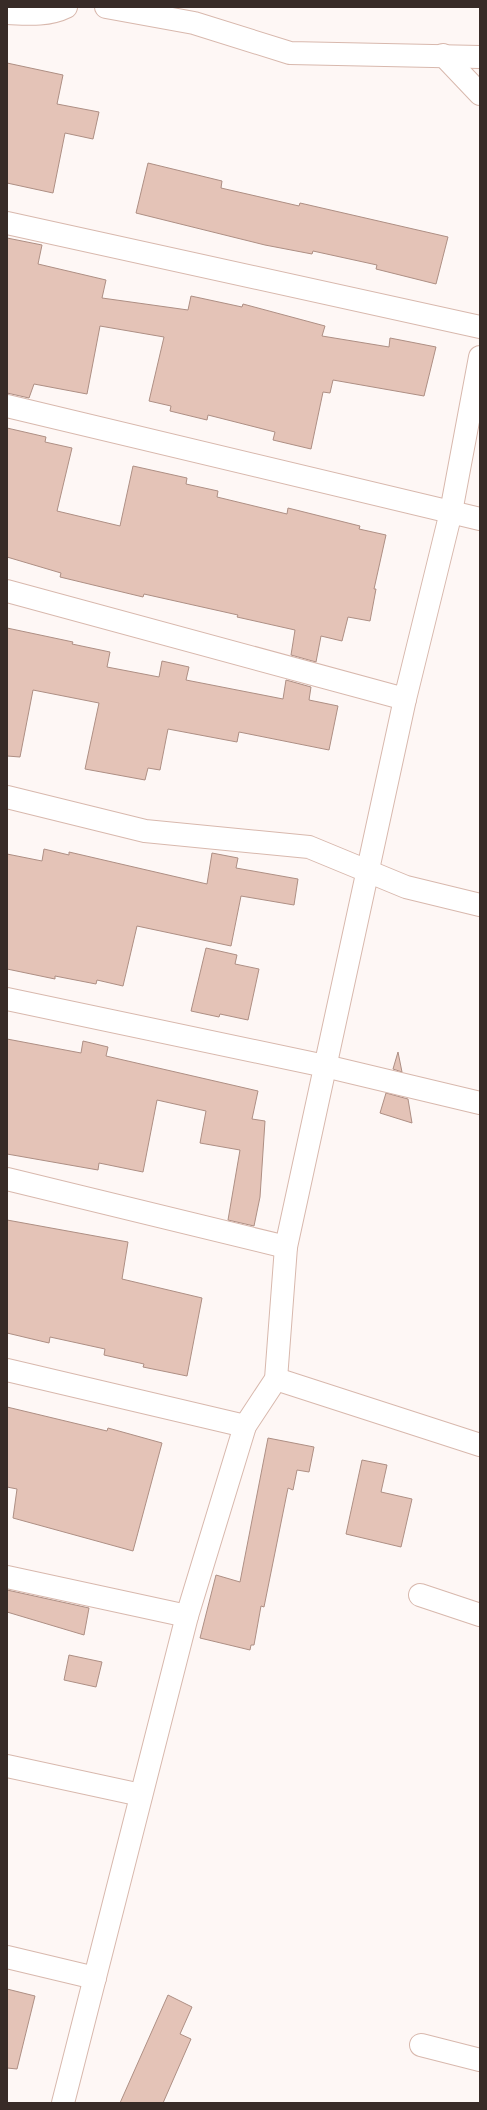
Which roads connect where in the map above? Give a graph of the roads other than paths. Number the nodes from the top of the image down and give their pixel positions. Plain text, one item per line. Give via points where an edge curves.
1 (66, 7) edge
2 (106, 7) edge
3 (7, 13) edge
4 (443, 55) junction
5 (480, 57) edge
6 (480, 94) edge
7 (7, 223) edge
8 (480, 327) edge
9 (480, 357) edge
10 (7, 406) edge
11 (451, 512) junction
12 (480, 519) edge
13 (7, 591) edge
14 (405, 698) junction
15 (7, 797) edge
16 (367, 870) junction
17 (480, 905) edge
18 (7, 999) edge
19 (325, 1066) junction
20 (480, 1103) edge
21 (7, 1179) edge
22 (286, 1247) junction
23 (7, 1370) edge
24 (276, 1379) junction
25 (245, 1426) junction
26 (480, 1445) edge
27 (7, 1577) edge
28 (420, 1595) dead end
29 (480, 1615) edge
30 (187, 1616) junction
31 (7, 1766) edge
32 (141, 1795) junction
33 (7, 1957) edge
34 (95, 1978) junction
35 (421, 2045) dead end
36 (480, 2060) edge
37 (63, 2103) edge

1 - 3 street via 57,12 38,14
2 - 4 street via 194,23 290,53
4 - 5 street
4 - 6 street
7 - 8 street
9 - 11 street
10 - 11 street
11 - 12 street
11 - 14 street
13 - 14 street
14 - 16 street
15 - 16 street via 145,831 310,847
16 - 17 street via 406,887
16 - 19 street
18 - 19 street
19 - 20 street
19 - 22 street
21 - 22 street
22 - 24 street
23 - 25 street
24 - 25 street
24 - 26 street
25 - 30 street
27 - 30 street
28 - 29 street
30 - 32 street
31 - 32 street
32 - 34 street
33 - 34 street
34 - 37 street
35 - 36 street

